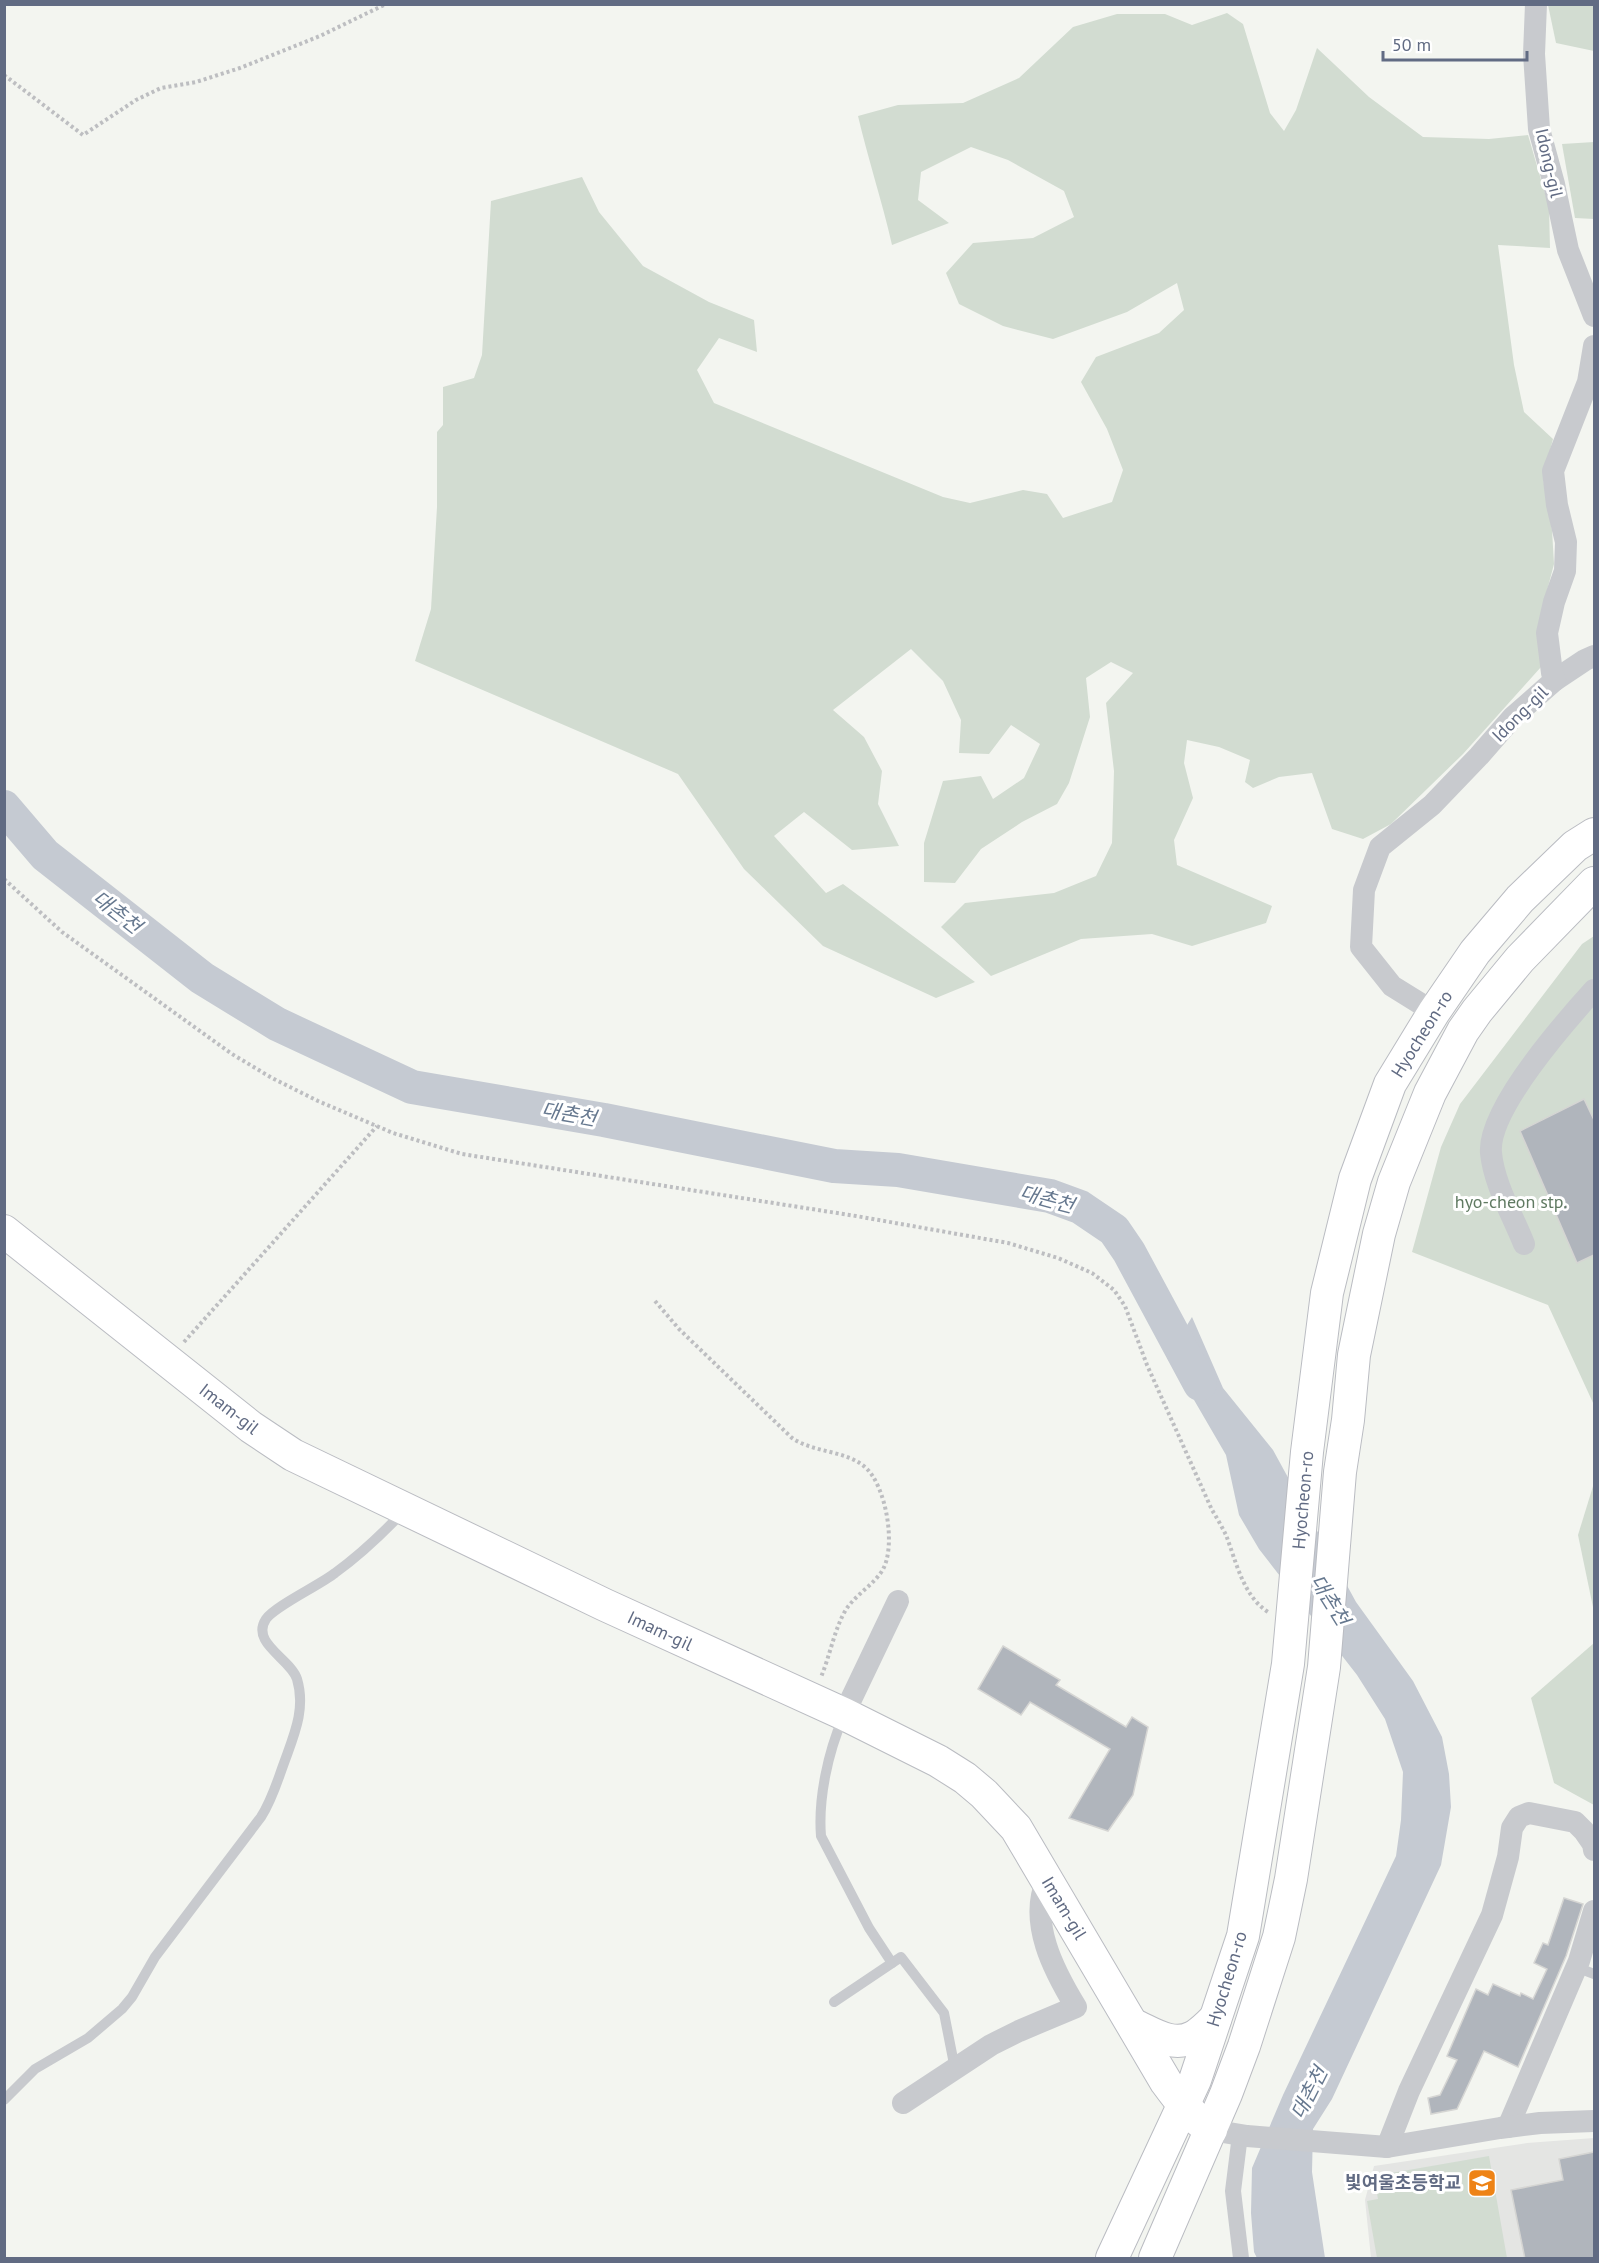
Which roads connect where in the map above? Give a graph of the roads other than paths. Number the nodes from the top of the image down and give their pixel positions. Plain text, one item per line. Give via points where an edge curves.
1 (1536, 4) edge
2 (1594, 316) edge
3 (1594, 346) edge
4 (1594, 656) edge
5 (1555, 680) junction
6 (1594, 834) edge
7 (1594, 884) edge
8 (1594, 990) edge
9 (1434, 1012) junction
10 (4, 1232) edge
11 (1524, 1244) dead end
12 (405, 1509) junction
13 (898, 1601) dead end
14 (844, 1714) junction
15 (1594, 1850) edge
16 (1047, 1880) junction
17 (1594, 1911) edge
18 (892, 1963) junction
19 (1585, 1970) edge
20 (834, 2002) dead end
21 (1215, 2019) junction
22 (1134, 2025) junction
23 (955, 2069) junction
24 (4, 2100) edge
25 (903, 2103) dead end
26 (1183, 2106) junction
27 (1594, 2121) edge
28 (1508, 2127) junction
29 (1233, 2134) junction
30 (1387, 2147) junction
31 (1112, 2259) edge
32 (1155, 2259) edge
33 (1241, 2259) edge

1 - 2 street, Idong-gil via 1534,54 1539,129 1568,250
3 - 5 street, Idong-gil via 1588,382 1553,471 1566,542 1565,571 1547,633
4 - 5 street
5 - 9 street, Idong-gil via 1513,717 1431,805 1380,847 1364,891 1361,947 1392,986
6 - 9 main road, Hyocheon-ro via 1575,846 1520,899 1475,952
7 - 29 main road, Hyocheon-ro via 1520,959 1472,1018 1430,1093 1394,1182 1354,1355 1324,1667 1291,1879 1279,1936 1244,2046
8 - 11 street via 1536,1060 1496,1123 1491,1138 1498,1180
9 - 21 main road, Hyocheon-ro via 1390,1084 1355,1179 1327,1293 1307,1452 1288,1664 1243,1936
10 - 12 main road, Imam-gil via 251,1427 293,1455
12 - 14 main road, Imam-gil
12 - 24 lane via 334,1574 266,1619 266,1640 293,1670 300,1701 296,1731 264,1812 154,1958 122,2009 88,2038 34,2069
13 - 14 street
14 - 16 main road, Imam-gil via 965,1778 1016,1828
14 - 18 lane via 832,1742 821,1836
15 - 30 street via 1575,1822 1529,1813 1519,1817 1512,1828 1492,1915 1409,2091
16 - 22 main road, Imam-gil
16 - 23 street via 1042,1891 1042,1930 1050,1957 1076,2007 991,2045
17 - 19 street
18 - 20 lane
18 - 23 lane via 901,1956 944,2013
19 - 28 street
21 - 22 main road via 1185,2040 1165,2040
21 - 26 main road, Hyocheon-ro
22 - 26 main road, Imam-gil
23 - 25 street
26 - 29 main road, Imam-gil via 1194,2118
26 - 31 main road, Hyocheon-ro
27 - 28 street
28 - 30 street
29 - 30 street
29 - 32 main road, Hyocheon-ro
29 - 33 street via 1233,2191

